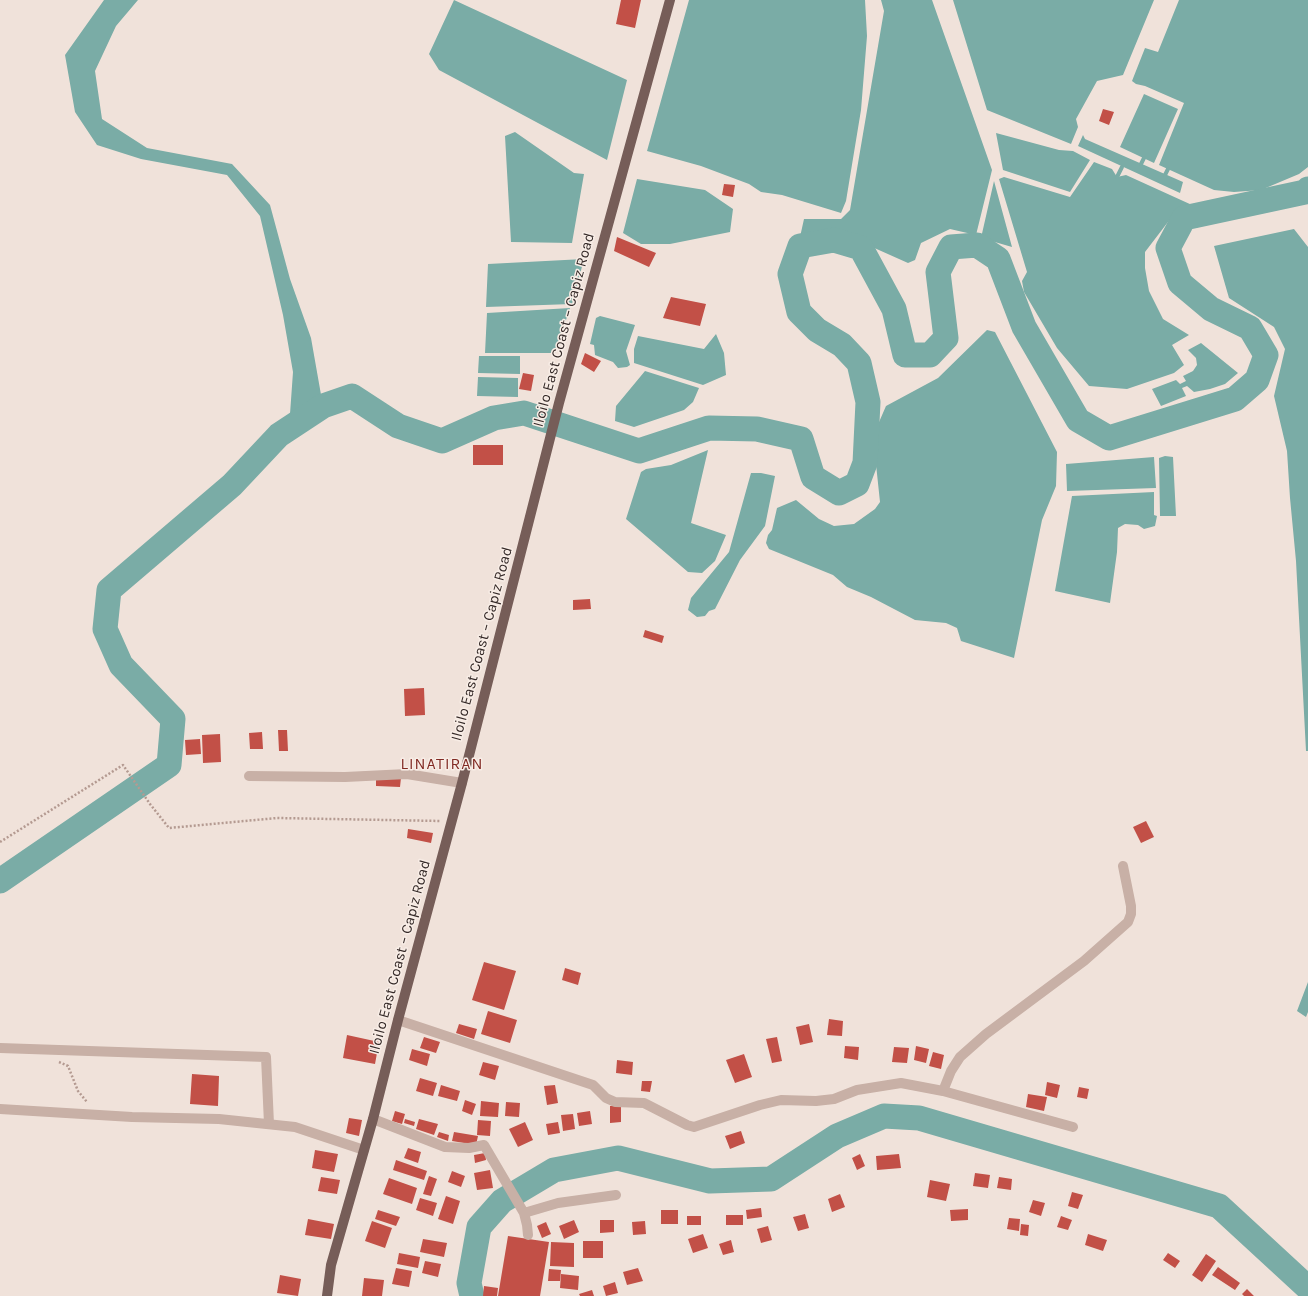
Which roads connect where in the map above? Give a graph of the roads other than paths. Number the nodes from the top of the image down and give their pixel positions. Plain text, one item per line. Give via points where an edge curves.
1 (670, 0) edge
2 (249, 776) dead end
3 (462, 783) junction
4 (1123, 866) dead end
5 (398, 1020) junction
6 (0, 1048) edge
7 (943, 1091) junction
8 (0, 1109) edge
9 (373, 1119) junction
10 (269, 1124) junction
11 (1073, 1127) dead end
12 (364, 1150) junction
13 (616, 1195) dead end
14 (524, 1213) junction
15 (528, 1235) dead end
16 (327, 1296) edge

1 - 3 main road, Iloilo East Coast – Capiz Road via 559,403
2 - 3 street via 346,777 407,774
3 - 5 main road, Iloilo East Coast – Capiz Road
4 - 7 street via 1131,906 1128,922 1084,961 986,1034 960,1057
5 - 7 street via 593,1085 606,1098 615,1102 644,1103 694,1127 781,1100 834,1099 857,1090 900,1084
5 - 9 main road, Iloilo East Coast – Capiz Road
6 - 10 street via 266,1057
7 - 11 street
8 - 10 street via 219,1119
9 - 12 main road, Iloilo East Coast – Capiz Road
9 - 14 street via 445,1147 468,1148 484,1145
10 - 12 street via 295,1127
12 - 16 main road, Iloilo East Coast – Capiz Road via 331,1264
13 - 14 street via 558,1203
14 - 15 street

